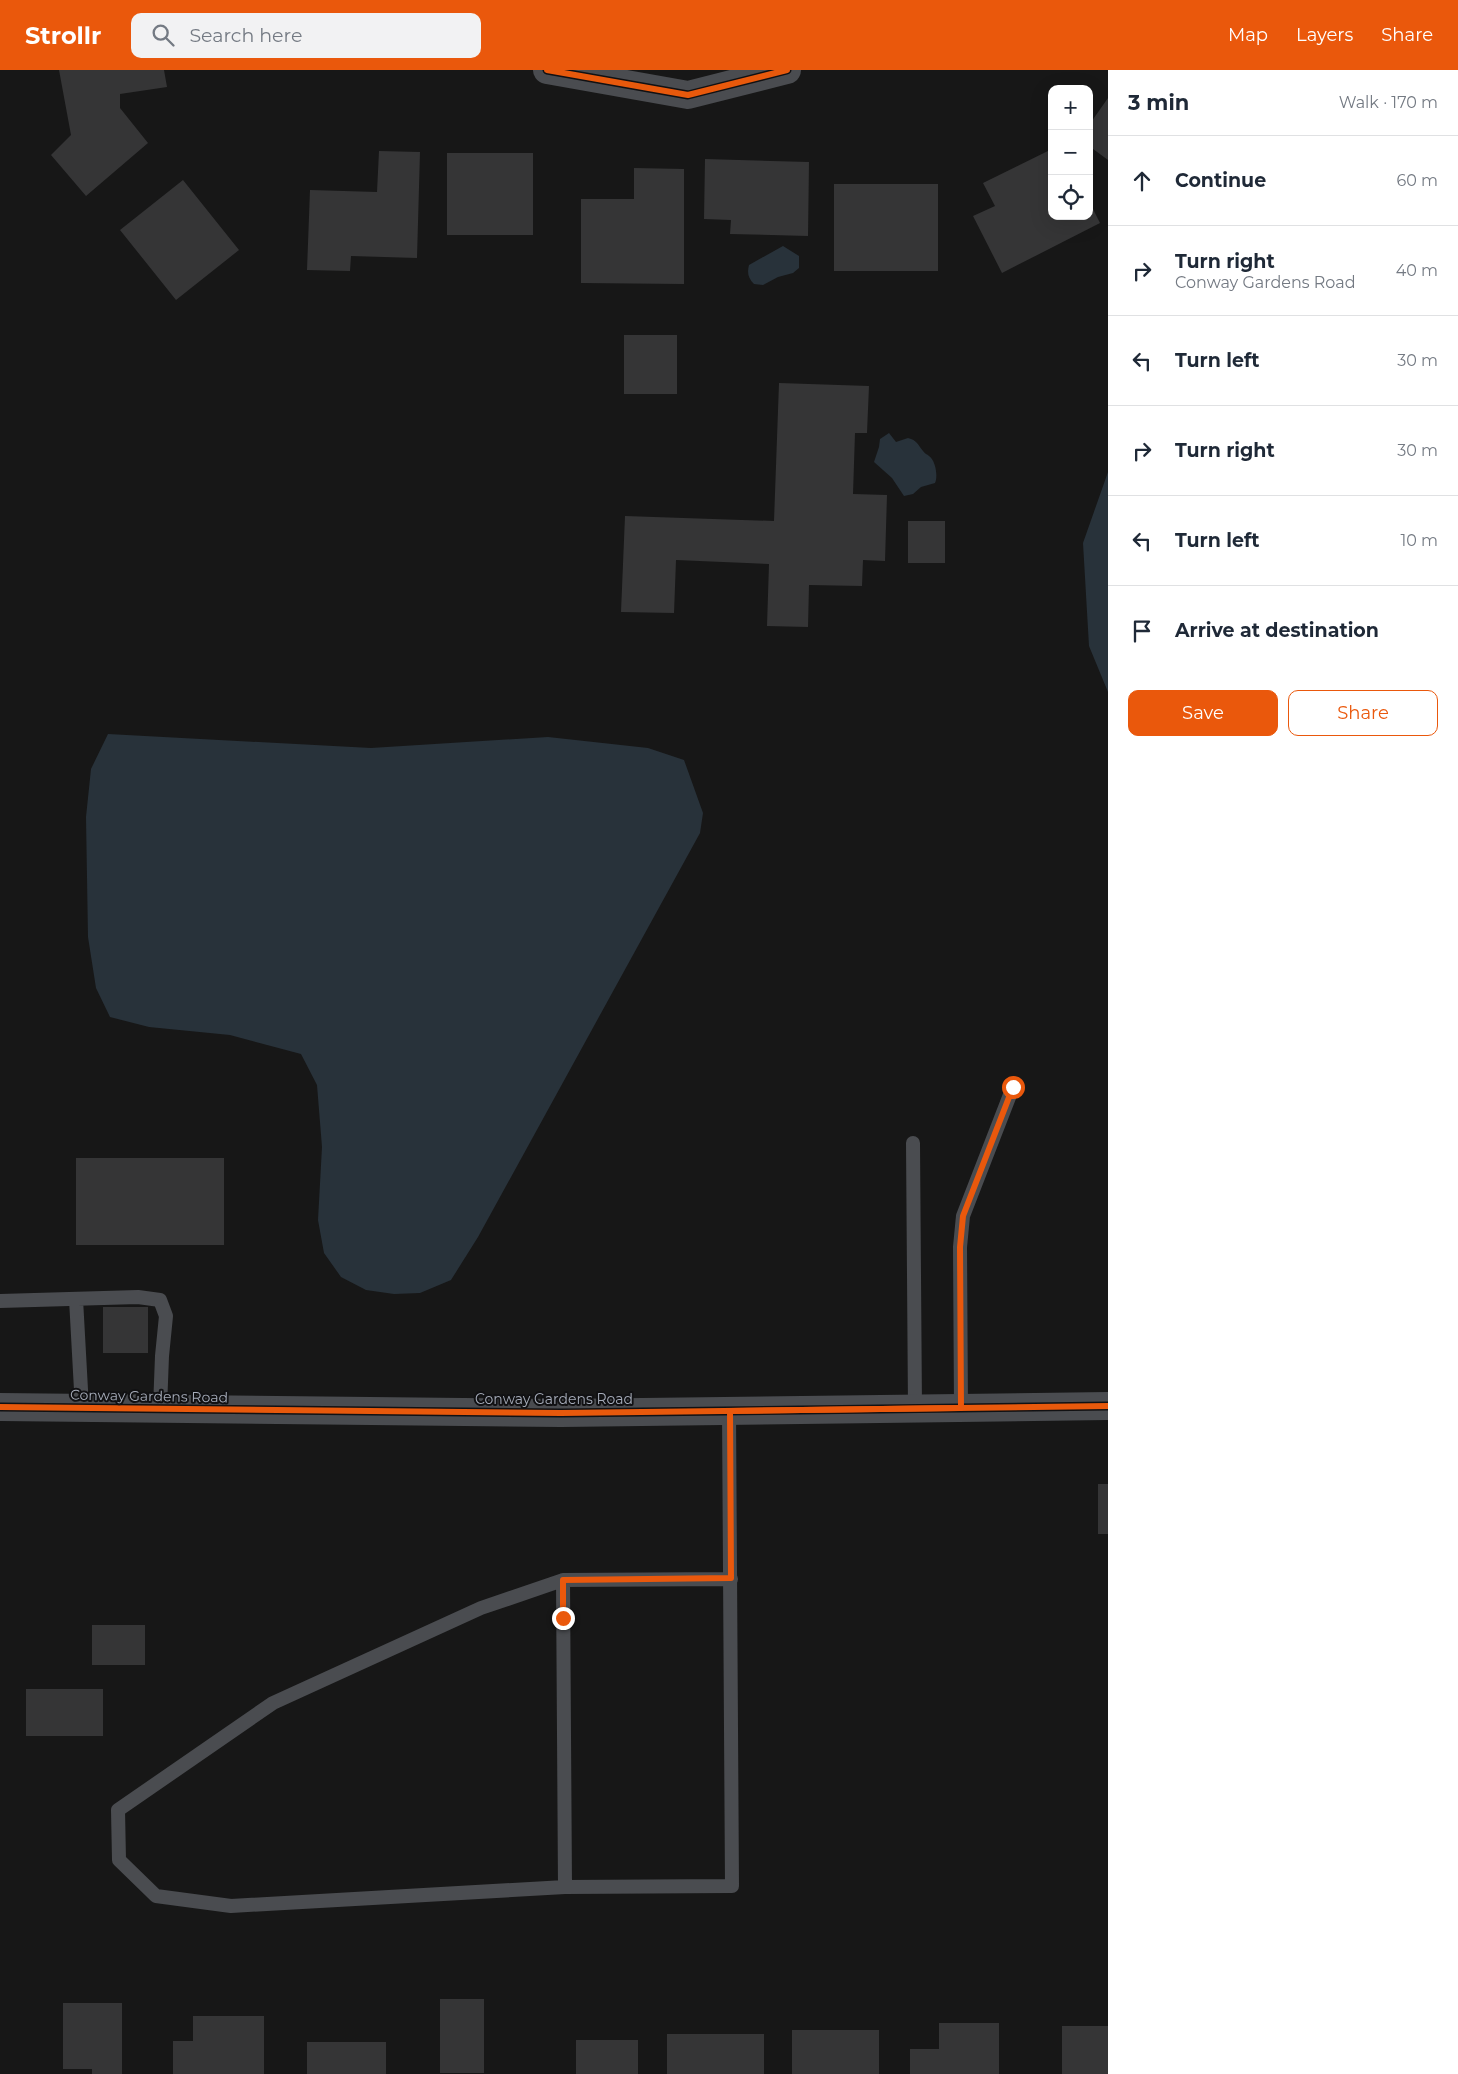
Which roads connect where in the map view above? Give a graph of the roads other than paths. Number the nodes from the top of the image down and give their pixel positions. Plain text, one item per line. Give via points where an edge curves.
1 (547, 70) edge
2 (787, 70) edge
3 (1013, 1087) dead end
4 (913, 1143) dead end
5 (76, 1299) junction
6 (0, 1301) edge
7 (0, 1406) edge
8 (1108, 1406) edge
9 (82, 1408) junction
10 (160, 1408) junction
11 (915, 1408) junction
12 (961, 1408) junction
13 (730, 1411) junction
14 (731, 1578) junction
15 (563, 1580) junction
16 (566, 1888) junction

1 - 2 street via 688,96
3 - 12 lane via 963,1216 960,1247
4 - 11 lane
5 - 6 lane
5 - 9 lane
5 - 10 lane via 138,1297 160,1300 166,1316
7 - 9 street, Conway Gardens Road
8 - 12 street, Conway Gardens Road
9 - 10 street, Conway Gardens Road
10 - 13 street, Conway Gardens Road via 561,1413
11 - 12 street, Conway Gardens Road
11 - 13 street, Conway Gardens Road
13 - 14 lane
14 - 15 lane
14 - 16 lane via 732,1886
15 - 16 lane
15 - 16 lane via 481,1608 273,1703 118,1810 119,1860 156,1896 231,1906

